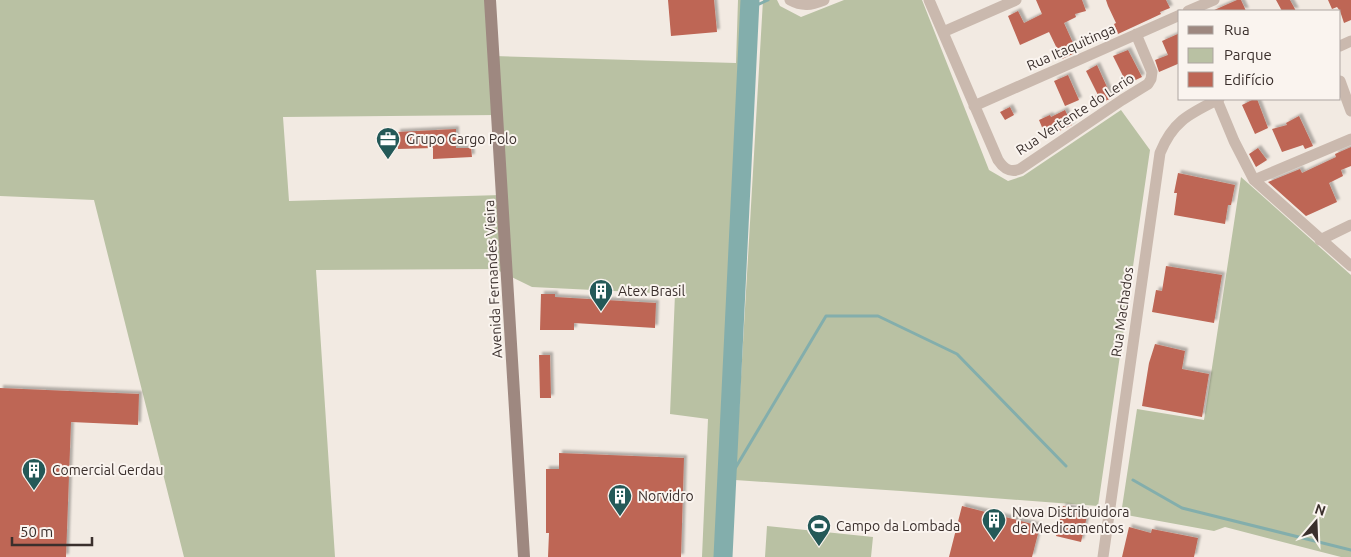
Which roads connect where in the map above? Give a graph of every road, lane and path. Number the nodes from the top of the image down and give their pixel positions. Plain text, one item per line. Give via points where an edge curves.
1 (490, 0) edge
2 (824, 0) edge
3 (929, 0) edge
4 (1016, 0) edge
5 (1214, 0) edge
6 (791, 1) edge
7 (1192, 8) edge
8 (1178, 16) edge
9 (943, 32) junction
10 (1136, 34) junction
11 (1341, 84) edge
12 (1216, 100) edge
13 (1218, 100) edge
14 (974, 106) junction
15 (1351, 111) edge
16 (1351, 139) edge
17 (1254, 180) junction
18 (1351, 225) edge
19 (1320, 240) junction
20 (1351, 266) edge
21 (524, 557) edge
22 (1103, 557) edge

1 - 21 main road, Avenida Fernandes Vieira
2 - 6 street via 809,5
3 - 9 street
4 - 9 street
5 - 7 street
8 - 10 street, Rua Itaquitinga
9 - 14 street
10 - 14 street, Rua Itaquitinga
10 - 14 street, Rua Vertente do Lerio via 1152,72 1148,84 1020,169 1003,167
11 - 15 street
12 - 22 street, Rua Machados via 1180,122 1166,139 1160,153
13 - 17 street
16 - 17 street
17 - 19 street
18 - 19 street
19 - 20 street

